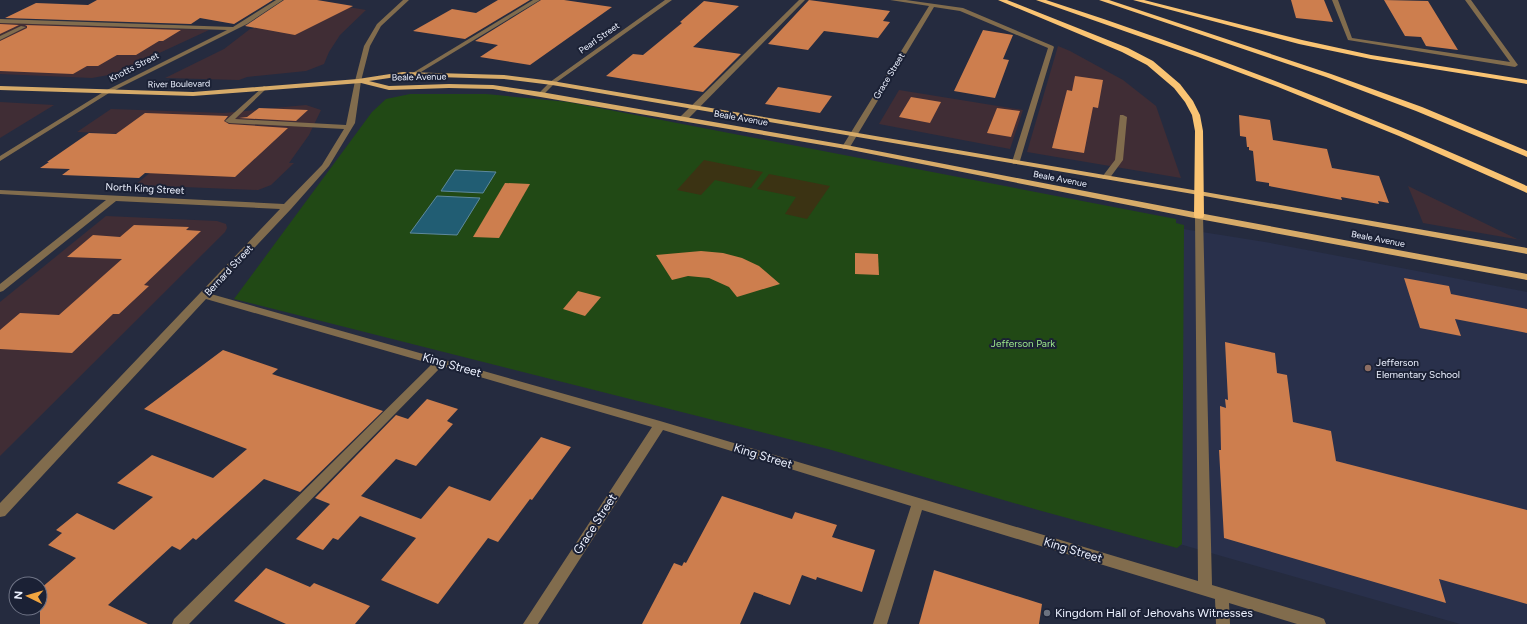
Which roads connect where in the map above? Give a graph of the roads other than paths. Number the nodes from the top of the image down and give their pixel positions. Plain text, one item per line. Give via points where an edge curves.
1 (280, 0) edge
2 (406, 0) edge
3 (537, 0) edge
4 (669, 0) edge
5 (802, 0) edge
6 (892, 0) edge
7 (1001, 0) edge
8 (1038, 0) edge
9 (1102, 0) edge
10 (1136, 0) edge
11 (1335, 0) edge
12 (1468, 0) edge
13 (932, 5) junction
14 (0, 21) edge
15 (23, 27) dead end
16 (233, 28) junction
17 (0, 38) edge
18 (414, 74) junction
19 (358, 81) junction
20 (1527, 82) edge
21 (552, 83) junction
22 (0, 88) edge
23 (264, 88) junction
24 (107, 92) junction
25 (541, 94) junction
26 (695, 107) junction
27 (1123, 117) dead end
28 (684, 118) junction
29 (348, 127) junction
30 (853, 135) junction
31 (846, 147) junction
32 (1527, 154) edge
33 (0, 159) edge
34 (1016, 162) junction
35 (1106, 177) junction
36 (1527, 190) edge
37 (0, 192) edge
38 (1199, 192) junction
39 (114, 198) junction
40 (288, 207) junction
41 (1199, 216) junction
42 (1527, 251) edge
43 (1527, 277) edge
44 (0, 288) edge
45 (205, 295) junction
46 (440, 362) junction
47 (660, 424) junction
48 (918, 503) junction
49 (0, 512) edge
50 (1205, 589) junction
51 (1222, 595) junction
52 (179, 624) edge
53 (530, 624) edge
54 (880, 624) edge
55 (1223, 624) edge
56 (1319, 624) edge

1 - 16 street, Knotts Street
2 - 19 street, Bernard Street via 373,33
3 - 18 street
4 - 21 street, Pearl Street
5 - 26 street
6 - 13 street
7 - 38 highway via 1125,50 1150,63 1177,86 1189,101 1197,120
8 - 36 highway via 1227,65 1360,116
9 - 32 highway via 1187,26 1318,72
10 - 20 highway via 1371,57
11 - 12 street via 1350,39 1515,65
13 - 30 street, Grace Street
13 - 34 street via 962,9 1051,47
14 - 16 street
15 - 17 street
16 - 24 street, Knotts Street
18 - 19 main road, Beale Avenue
18 - 21 main road, Beale Avenue via 504,77
19 - 23 main road, River Boulevard
19 - 25 main road, Beale Avenue via 389,88 486,87
19 - 29 street, Bernard Street via 351,123
21 - 25 street, Pearl Street
21 - 26 main road, Beale Avenue
22 - 24 main road, River Boulevard
23 - 24 main road, River Boulevard via 193,94
23 - 29 street via 230,121
24 - 33 street, Knotts Street
25 - 28 main road, Beale Avenue
26 - 28 street
26 - 30 main road, Beale Avenue
27 - 35 street via 1119,160
28 - 31 main road, Beale Avenue
29 - 40 street, Bernard Street via 325,166
30 - 31 street, Grace Street
30 - 34 main road, Beale Avenue
31 - 41 main road, Beale Avenue
34 - 35 main road, Beale Avenue
35 - 38 main road, Beale Avenue
37 - 39 street, North King Street
38 - 41 highway
38 - 42 main road, Beale Avenue
39 - 40 street, North King Street
39 - 44 street
40 - 45 street, Bernard Street
41 - 43 main road, Beale Avenue
41 - 50 street
45 - 46 street, King Street
45 - 49 street, Bernard Street
46 - 47 street, King Street
46 - 52 street
47 - 48 street, King Street
47 - 53 street, Grace Street
48 - 50 street, King Street
48 - 54 street
50 - 51 street, King Street
51 - 55 street
51 - 56 street, King Street

